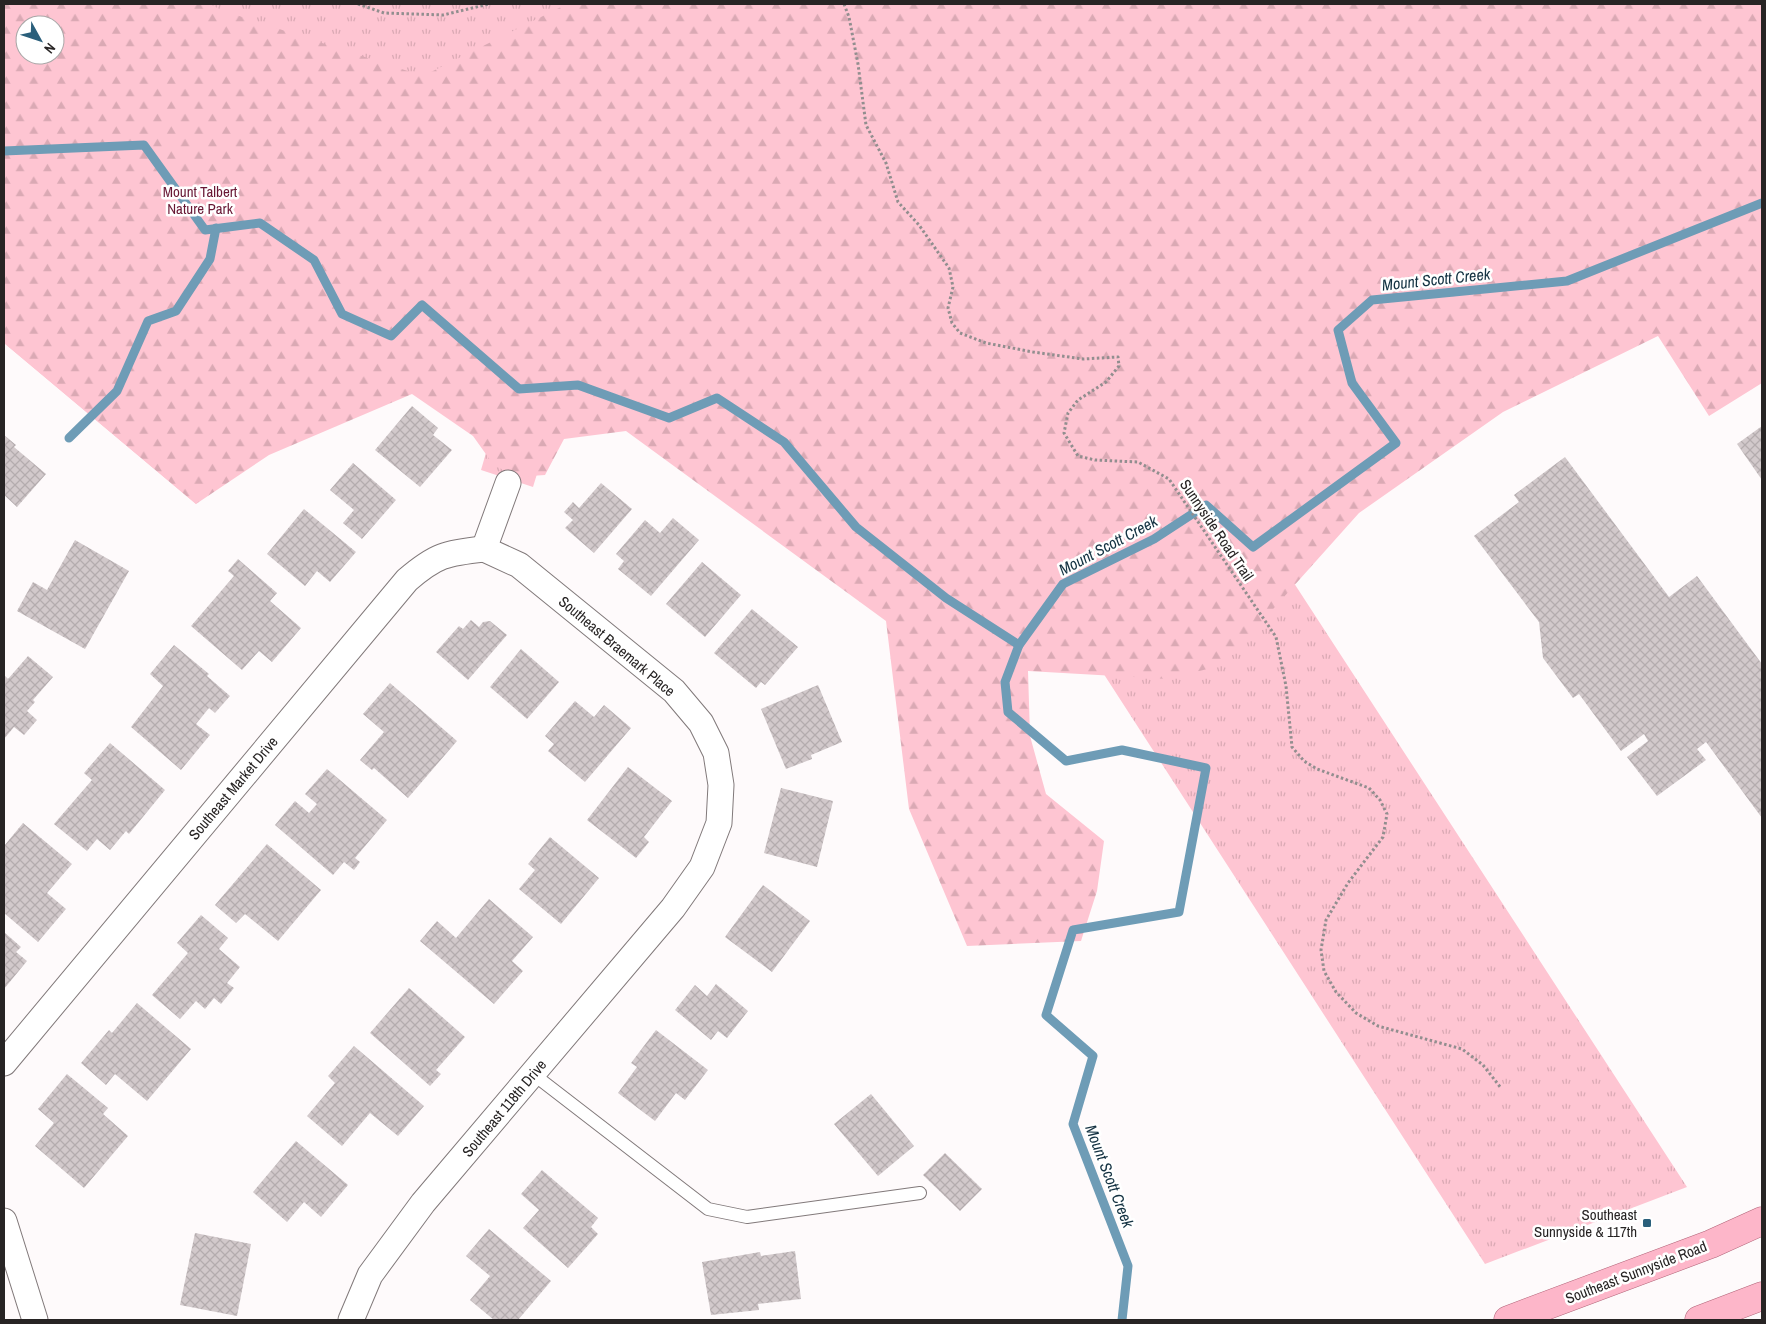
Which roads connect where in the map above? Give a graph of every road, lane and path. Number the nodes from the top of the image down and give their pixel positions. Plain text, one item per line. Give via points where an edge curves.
1 (358, 4) edge
2 (489, 4) edge
3 (844, 4) edge
4 (508, 483) dead end
5 (484, 549) junction
6 (674, 908) joint
7 (4, 1062) edge
8 (533, 1074) junction
9 (1501, 1088) dead end
10 (920, 1193) dead end
11 (4, 1221) edge
12 (1762, 1222) edge
13 (1762, 1296) edge
14 (1547, 1313) edge
15 (34, 1320) edge
16 (351, 1320) edge
17 (1508, 1320) edge
18 (1699, 1320) edge

1 - 2 path via 384,13 443,15
3 - 9 path, Sunnyside Road Trail via 858,64 866,125 886,163 898,202 920,225 949,268 953,287 948,308 952,323 960,332 986,343 1082,359 1118,357 1119,366 1106,382 1078,400 1068,413 1064,433 1078,456 1138,462 1169,479 1276,637 1286,686 1292,747 1304,761 1317,769 1369,788 1387,814 1383,837 1348,883 1326,920 1321,950 1324,971 1336,992 1356,1013 1378,1026 1462,1049 1483,1064
4 - 5 street
5 - 6 street, Southeast Braemark Place via 519,565 674,691 701,723 716,753 721,785 720,823 702,867
5 - 7 street, Southeast Market Drive via 454,552 430,561 407,580
6 - 8 street, Southeast 118th Drive
8 - 10 lane via 708,1209 747,1217
8 - 16 street, Southeast 118th Drive via 411,1219 370,1275
11 - 15 street
12 - 14 main road, Southeast Sunnyside Road
13 - 18 main road
14 - 17 main road, Southeast Sunnyside Road

